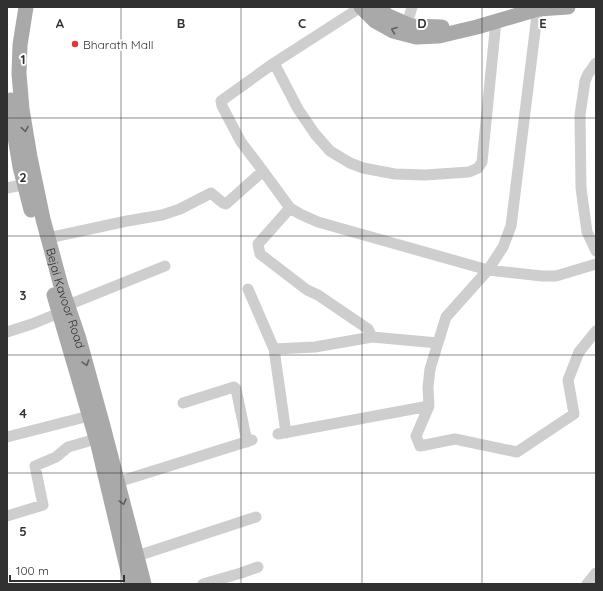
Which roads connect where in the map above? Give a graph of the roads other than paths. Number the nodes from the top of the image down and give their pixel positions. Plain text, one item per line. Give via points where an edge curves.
1 (18, 7) edge
2 (26, 7) edge
3 (361, 7) edge
4 (378, 7) edge
5 (412, 7) edge
6 (516, 7) edge
7 (568, 7) edge
8 (538, 8) edge
9 (496, 21) junction
10 (407, 24) junction
11 (274, 63) junction
12 (596, 63) edge
13 (263, 171) junction
14 (30, 184) junction
15 (7, 188) edge
16 (290, 208) junction
17 (48, 238) junction
18 (596, 251) edge
19 (596, 264) edge
20 (164, 266) dead end
21 (488, 270) junction
22 (248, 289) dead end
23 (63, 309) junction
24 (596, 331) edge
25 (7, 332) edge
26 (372, 337) junction
27 (438, 343) junction
28 (274, 349) junction
29 (183, 403) dead end
30 (429, 406) junction
31 (89, 416) junction
32 (7, 437) edge
33 (96, 438) junction
34 (118, 482) junction
35 (7, 516) edge
36 (256, 517) dead end
37 (137, 556) junction
38 (258, 567) dead end
39 (596, 573) edge
40 (131, 584) edge
41 (144, 584) edge
42 (203, 584) edge
43 (587, 584) edge

1 - 14 main road, Bejai Kavoor Road via 9,78 20,167
2 -> 14 main road, Bejai Kavoor Road via 20,45 19,74 30,157
9 -> 3 main road via 439,36 416,37 393,31 375,21
3 - 11 street
4 - 10 main road via 388,16
5 - 10 street
6 - 10 main road via 443,27
7 - 8 main road
8 - 9 main road
8 - 21 street via 511,226 503,247
9 - 11 street via 482,162 478,168 469,172 395,174 350,163 330,151 315,134 298,109
11 - 13 street via 220,100 241,142
12 - 18 street via 585,81 580,123 581,188 588,232
13 - 16 street
13 - 17 street via 226,204 211,193 162,215
14 - 15 street
14 - 17 main road, Bejai Kavoor Road
14 - 23 main road, Bejai Kavoor Road
16 - 21 street via 318,222
16 - 26 street via 258,244 260,254 307,290 368,328
17 - 23 main road, Bejai Kavoor Road via 61,286
19 - 21 street via 556,276
20 - 23 street
21 - 27 street via 446,317
22 - 28 street
23 - 25 street via 32,324
23 - 31 main road, Bejai Kavoor Road
23 -> 34 main road, Bejai Kavoor Road via 92,384
24 - 30 street via 579,352 568,380 574,414 517,452 455,439 420,446 416,436
26 - 27 street
26 - 28 street via 315,347
27 - 30 street via 430,369
28 - 30 street via 282,433
29 - 34 street via 234,387 249,441
31 - 32 street
31 - 33 main road, Bejai Kavoor Road
33 - 35 street via 68,447 56,457 35,466 43,505
33 - 40 main road, Bejai Kavoor Road
34 -> 37 main road, Bejai Kavoor Road
36 - 37 street
37 - 41 main road, Bejai Kavoor Road
38 - 42 street
39 - 43 street

